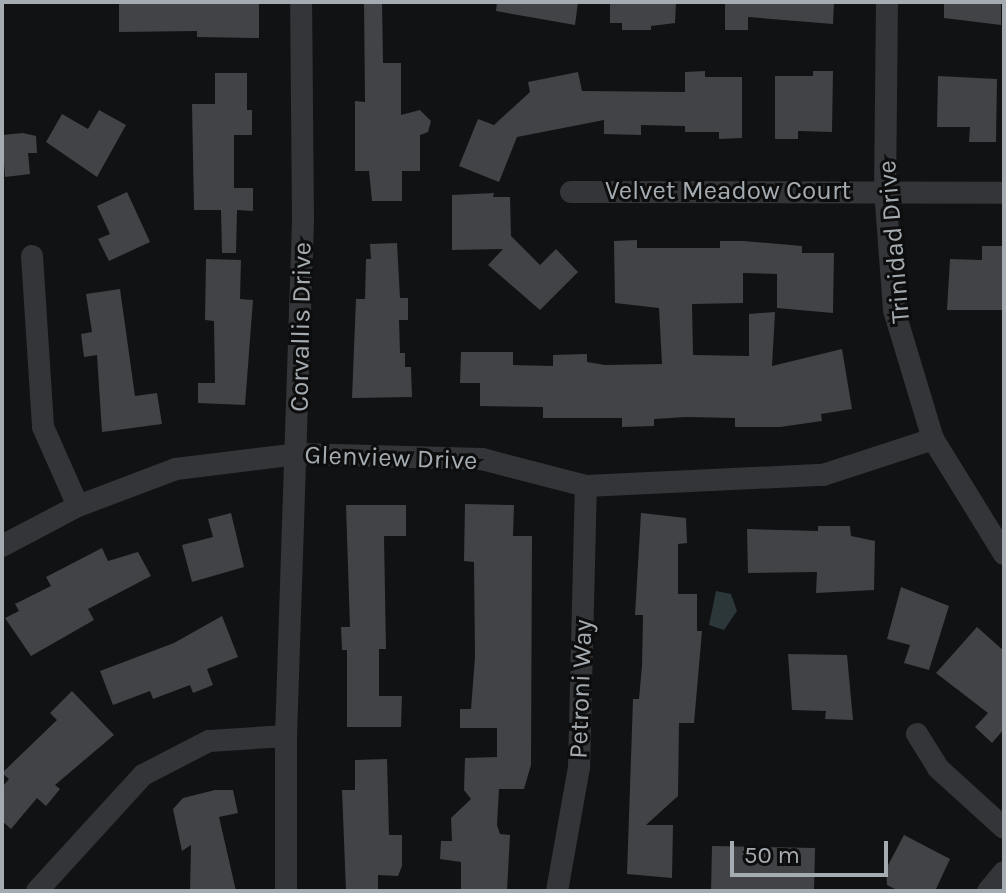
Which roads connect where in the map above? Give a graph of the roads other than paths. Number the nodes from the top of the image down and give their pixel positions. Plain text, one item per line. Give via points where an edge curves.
1 (301, 2) edge
2 (887, 2) edge
3 (885, 190) junction
4 (571, 192) dead end
5 (1004, 193) edge
6 (32, 256) dead end
7 (933, 439) junction
8 (299, 454) junction
9 (586, 486) junction
10 (78, 506) junction
11 (2, 546) edge
12 (1004, 554) edge
13 (917, 734) dead end
14 (286, 736) junction
15 (1004, 828) edge
16 (1004, 872) edge
17 (37, 891) edge
18 (286, 891) edge
19 (557, 891) edge
20 (988, 891) edge

1 - 8 street, Corvallis Drive
2 - 3 street, Trinidad Drive
3 - 4 street, Velvet Meadow Court
3 - 5 street, Velvet Meadow Court
3 - 7 street, Trinidad Drive via 894,310
6 - 10 street via 43,427
7 - 9 street, Glenview Drive via 823,475
7 - 12 street, Trinidad Drive
8 - 9 street, Glenview Drive via 482,459
8 - 10 street, Glenview Drive via 176,469
8 - 14 street, Corvallis Drive
9 - 19 street, Petroni Way via 579,768
10 - 11 street, Glenview Drive
13 - 15 street via 938,768
14 - 17 street via 209,741 143,775
14 - 18 street, Corvallis Drive
16 - 20 street

